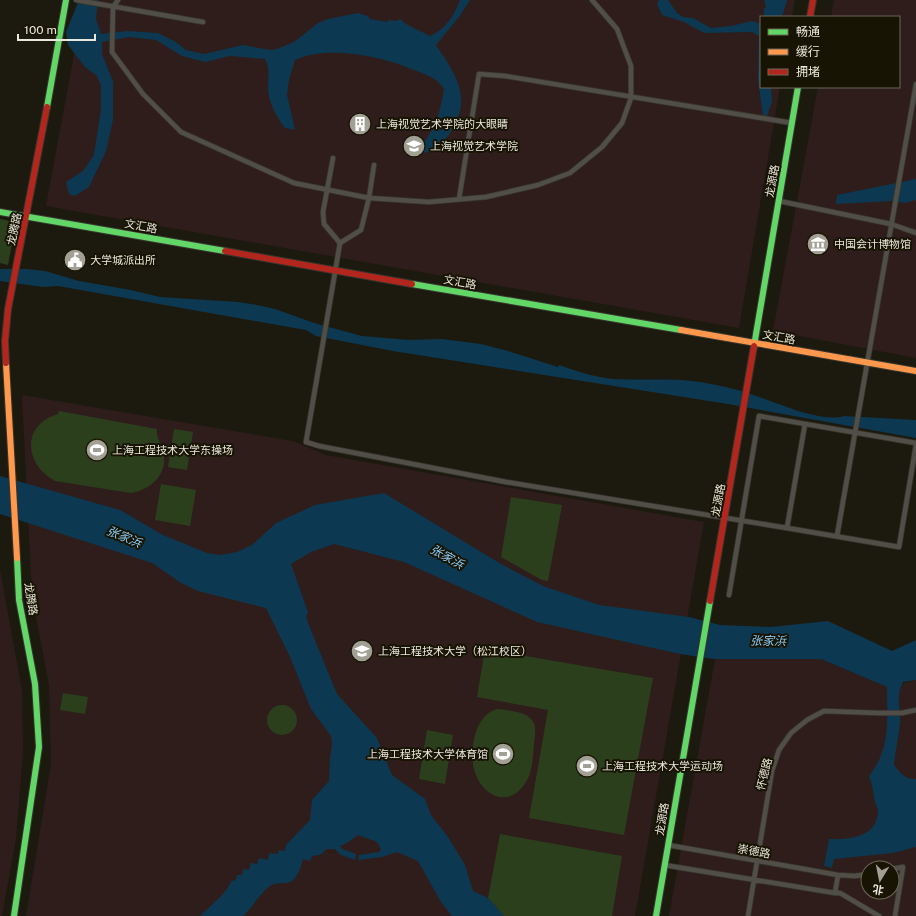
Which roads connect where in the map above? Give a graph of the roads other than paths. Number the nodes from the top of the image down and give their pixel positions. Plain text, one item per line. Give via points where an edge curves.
1 (66, 0) edge
2 (76, 0) edge
3 (118, 0) edge
4 (592, 0) edge
5 (813, 0) edge
6 (113, 7) junction
7 (810, 16) edge
8 (203, 22) dead end
9 (916, 84) edge
10 (798, 88) edge
11 (631, 98) junction
12 (792, 123) junction
13 (333, 158) dead end
14 (374, 165) dead end
15 (328, 190) junction
16 (369, 198) junction
17 (459, 200) junction
18 (779, 201) junction
19 (0, 212) edge
20 (27, 217) junction
21 (891, 224) junction
22 (916, 232) edge
23 (340, 243) junction
24 (337, 270) junction
25 (755, 343) junction
26 (867, 362) junction
27 (916, 371) edge
28 (805, 424) junction
29 (855, 432) junction
30 (916, 444) edge
31 (724, 518) junction
32 (742, 520) junction
33 (787, 528) junction
34 (837, 536) junction
35 (729, 595) dead end
36 (916, 710) edge
37 (668, 845) junction
38 (757, 860) junction
39 (664, 865) junction
40 (900, 868) edge
41 (838, 875) junction
42 (860, 875) edge
43 (754, 881) junction
44 (900, 885) edge
45 (834, 894) junction
46 (898, 900) edge
47 (14, 916) edge
48 (656, 916) edge
49 (748, 916) edge
50 (879, 916) edge
51 (895, 916) edge

1 - 20 main road, 龙腾路
2 - 6 street
3 - 6 street
4 - 11 street via 617,29 631,66
5 - 7 main road
6 - 8 street
6 - 15 street via 112,52 143,94 181,132 281,178
9 - 21 street
10 - 12 main road, 龙源路
11 - 12 street
11 - 17 street via 622,123 602,147 570,173 538,185 486,197
11 - 17 street via 505,76 479,74
12 - 18 main road, 龙源路
13 - 15 street
14 - 16 street
15 - 16 street
15 - 23 street via 323,212 324,224
16 - 17 street via 429,202
16 - 23 street via 361,230
18 - 21 street
18 - 25 main road, 龙源路
19 - 20 main road, 文汇路
20 - 24 main road, 文汇路
20 - 47 main road, 龙腾路 via 8,309 5,341 19,600 35,684 39,747
21 - 22 street
21 - 26 street
23 - 24 street
24 - 25 main road, 文汇路
24 - 31 street via 306,442 506,482
25 - 26 main road, 文汇路
25 - 31 main road, 龙源路
26 - 27 main road, 文汇路
26 - 29 street
28 - 29 street
28 - 32 street via 759,416
28 - 33 street
29 - 30 street
29 - 34 street
30 - 34 street via 899,546
31 - 32 street
31 - 37 main road, 龙源路
32 - 33 street
32 - 35 street
33 - 34 street
36 - 38 street, 怀德路 via 902,713 824,711 807,720 792,733 779,750 772,771
37 - 38 street, 崇德路
37 - 39 main road, 龙源路
38 - 41 street, 崇德路
38 - 43 street, 怀德路
39 - 43 street
39 - 48 main road, 龙源路
40 - 44 street via 903,867
41 - 42 street, 崇德路
41 - 45 street
43 - 45 street
43 - 49 street, 怀德路
45 - 50 street via 840,893
46 - 51 street

